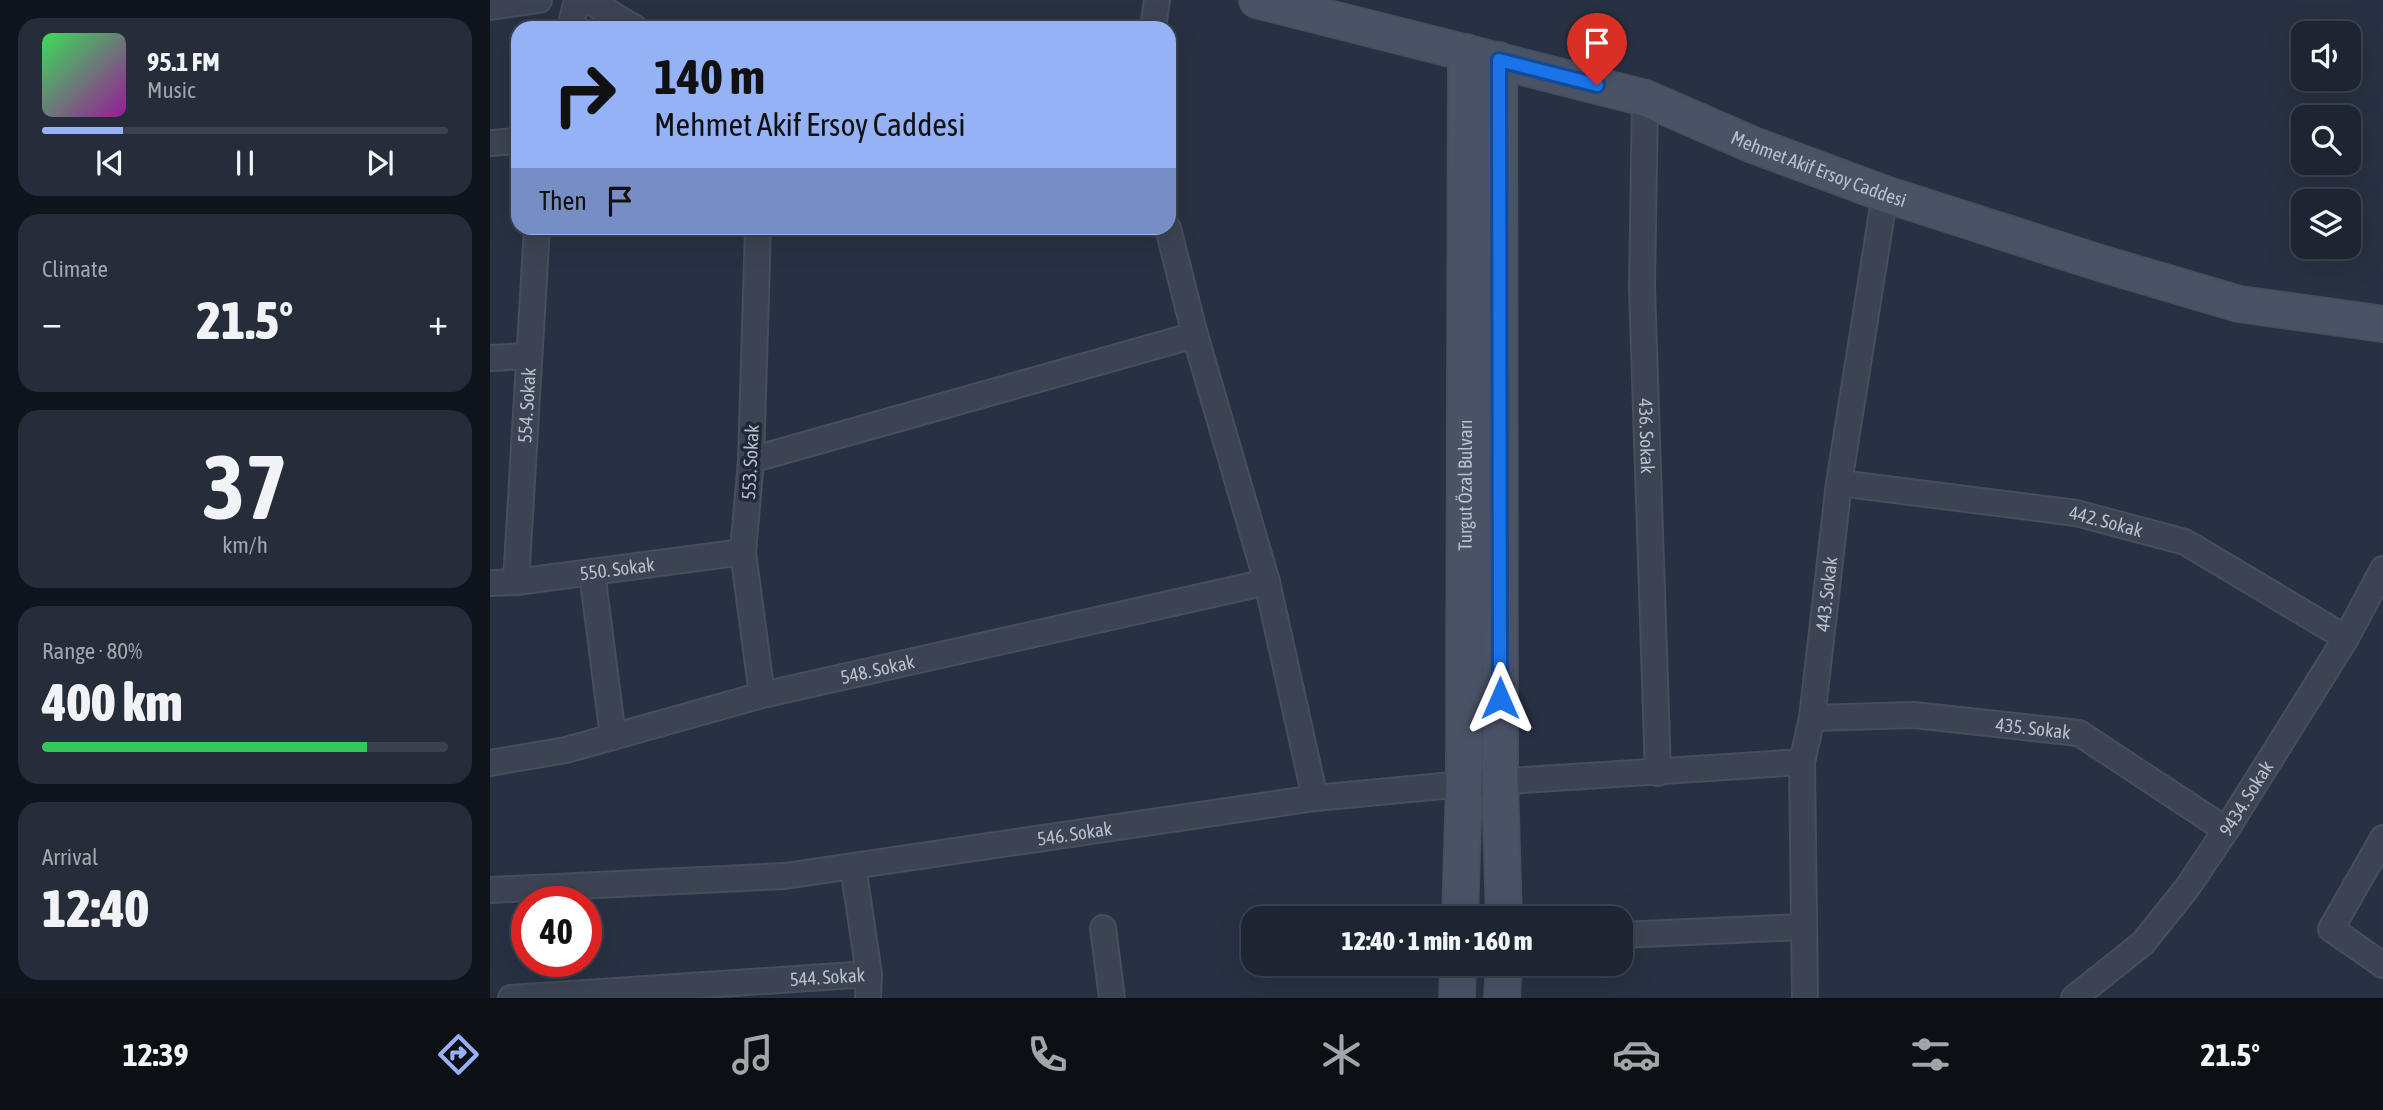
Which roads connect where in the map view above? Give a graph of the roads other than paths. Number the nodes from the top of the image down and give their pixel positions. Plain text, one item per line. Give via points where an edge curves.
1 (539, 0) edge
2 (577, 0) edge
3 (588, 0) edge
4 (1157, 0) edge
5 (1257, 0) edge
6 (490, 7) edge
7 (572, 21) edge
8 (623, 21) edge
9 (1154, 21) edge
10 (1482, 56) junction
11 (1645, 98) junction
12 (511, 142) edge
13 (490, 143) edge
14 (1885, 194) junction
15 (537, 235) edge
16 (758, 235) edge
17 (1170, 235) edge
18 (2383, 324) edge
19 (1195, 335) junction
20 (528, 356) junction
21 (490, 358) edge
22 (751, 460) junction
23 (1839, 483) junction
24 (743, 552) junction
25 (2383, 569) edge
26 (592, 572) junction
27 (516, 582) junction
28 (1267, 582) junction
29 (490, 583) edge
30 (2346, 638) junction
31 (762, 695) junction
32 (1812, 718) junction
33 (613, 737) junction
34 (1802, 762) junction
35 (490, 763) edge
36 (1658, 773) junction
37 (1500, 782) junction
38 (1464, 784) junction
39 (1315, 799) junction
40 (2226, 830) junction
41 (2383, 838) edge
42 (853, 866) junction
43 (490, 890) edge
44 (1460, 906) edge
45 (1504, 906) edge
46 (1804, 927) junction
47 (1103, 928) dead end
48 (1633, 934) edge
49 (2383, 965) edge
50 (1458, 976) edge
51 (1503, 976) edge
52 (868, 986) edge
53 (511, 998) edge
54 (1112, 998) edge
55 (1457, 998) edge
56 (1502, 998) edge
57 (1805, 998) edge
58 (2074, 998) edge

1 - 6 street
2 - 7 street
3 - 8 street
4 - 9 street
5 - 10 street, Mehmet Akif Ersoy Caddesi
10 - 11 street, Mehmet Akif Ersoy Caddesi
10 - 37 street, Turgut Özal Bulvarı
10 - 38 street, Turgut Özal Bulvarı
11 - 14 street, Mehmet Akif Ersoy Caddesi via 1753,145
11 - 36 street, 436. Sokak via 1642,288
12 - 13 street
14 - 18 street, Mehmet Akif Ersoy Caddesi via 2239,304
14 - 23 street, 443. Sokak
15 - 20 street, 554. Sokak
16 - 22 street, 553. Sokak
17 - 19 street
19 - 22 street
19 - 28 street
20 - 21 street
20 - 27 street, 554. Sokak
22 - 24 street, 553. Sokak
23 - 30 street, 442. Sokak via 2076,513 2185,542
23 - 32 street, 443. Sokak
24 - 26 street, 550. Sokak
24 - 31 street, 553. Sokak
25 - 30 street, 9434. Sokak
26 - 27 street, 550. Sokak
26 - 33 street
27 - 29 street, 550. Sokak
28 - 31 street, 548. Sokak
28 - 39 street
30 - 40 street, 9434. Sokak
31 - 33 street, 548. Sokak
32 - 34 street, 443. Sokak
32 - 40 street, 435. Sokak via 1914,715 2079,733
33 - 35 street, 548. Sokak
34 - 36 street, 546. Sokak
34 - 46 street, 443. Sokak
36 - 37 street, 546. Sokak
37 - 38 street, 546. Sokak
37 - 45 street, Turgut Özal Bulvarı
38 - 39 street, 546. Sokak
38 - 44 street, Turgut Özal Bulvarı
39 - 42 street, 546. Sokak
40 - 58 street, 9434. Sokak via 2143,943
41 - 49 street via 2331,929
42 - 43 street, 546. Sokak via 785,876
42 - 52 street
46 - 48 street
46 - 57 street, 443. Sokak
47 - 54 street
50 - 55 street
51 - 56 street
52 - 53 street, 544. Sokak

